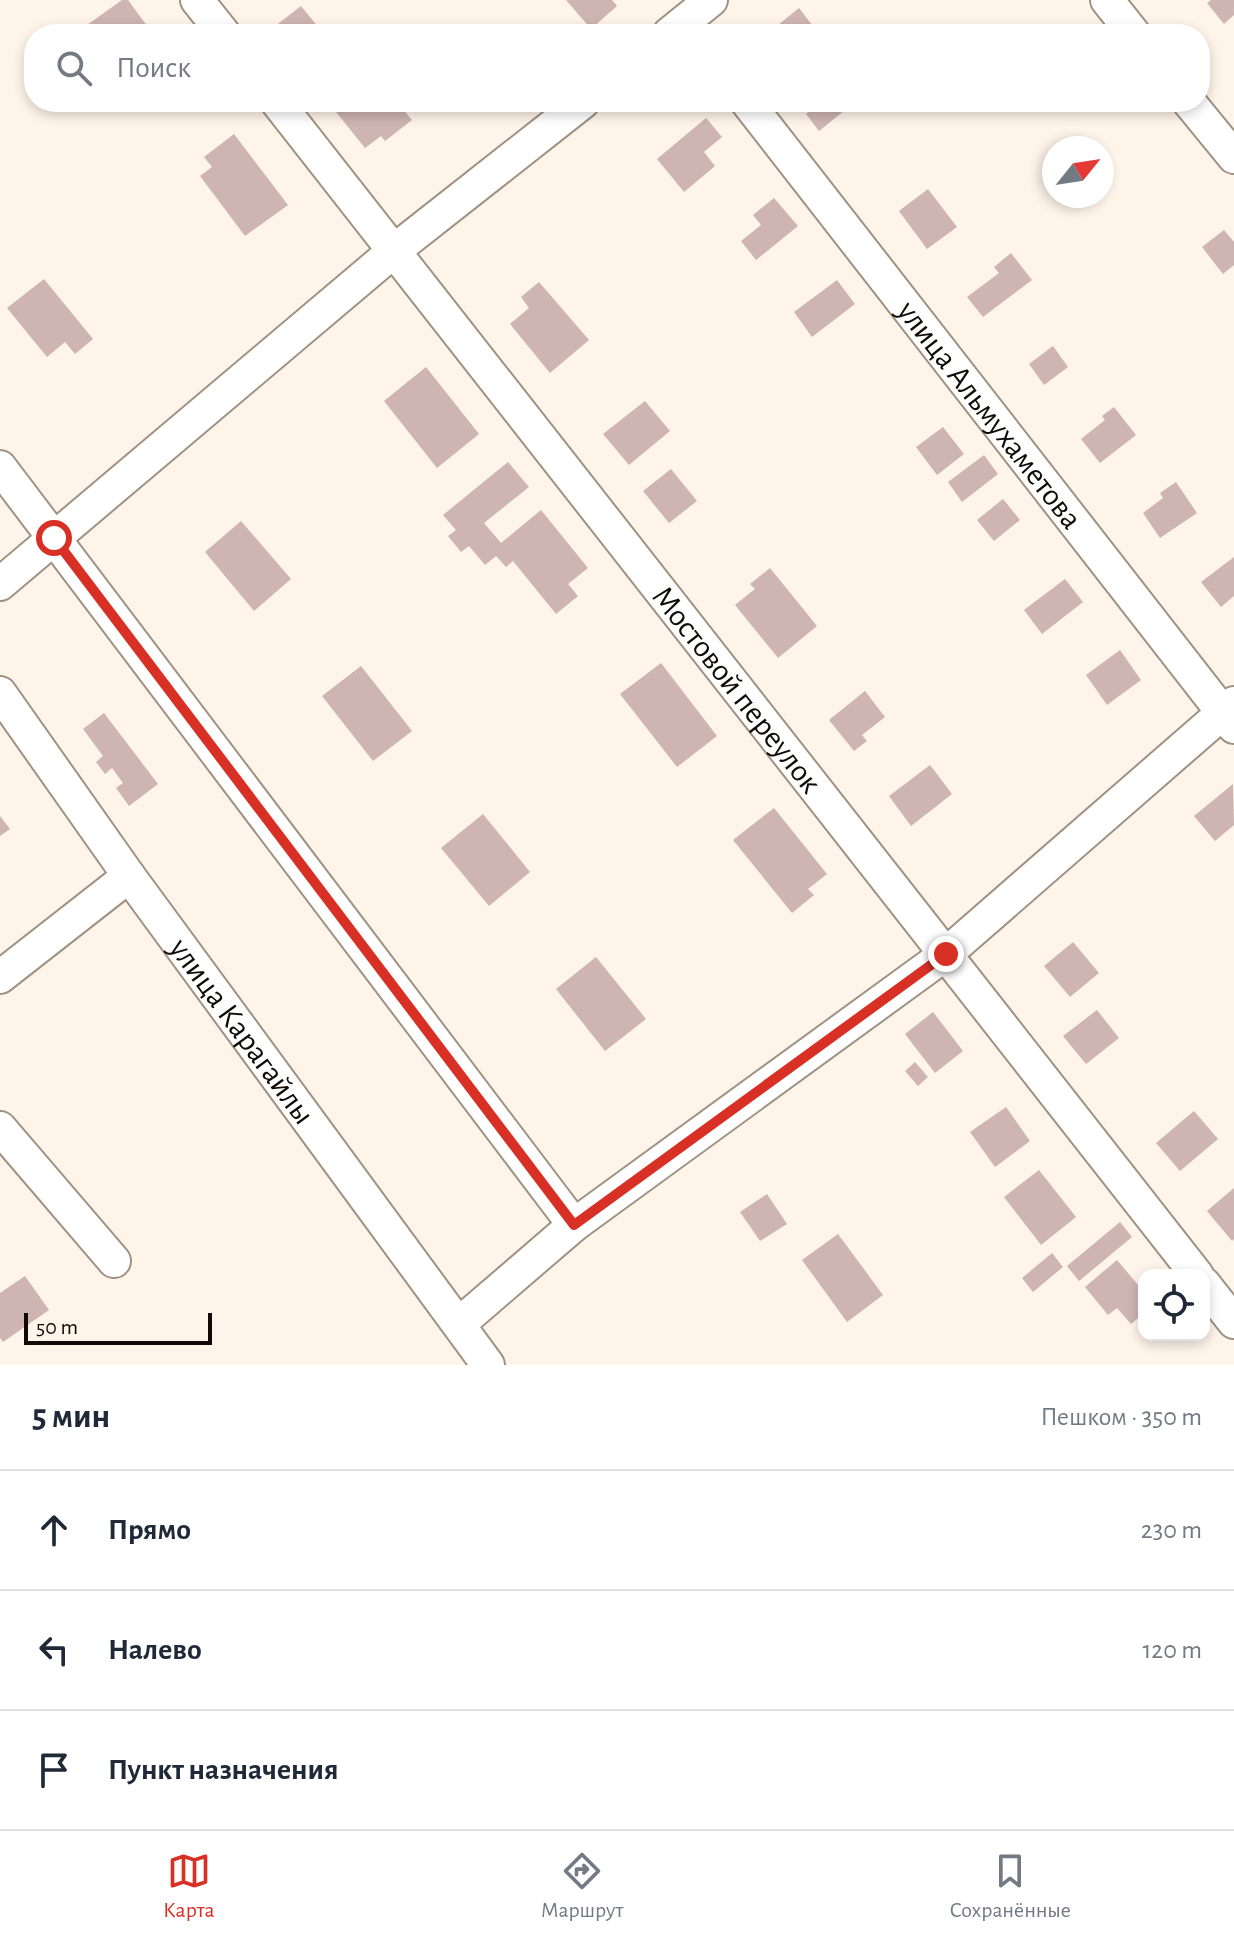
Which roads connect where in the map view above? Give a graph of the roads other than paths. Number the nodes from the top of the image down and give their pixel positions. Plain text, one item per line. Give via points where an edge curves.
1 (197, 0) edge
2 (711, 0) edge
3 (1107, 0) edge
4 (679, 22) edge
5 (216, 24) edge
6 (1126, 24) edge
7 (285, 112) edge
8 (570, 112) edge
9 (755, 112) edge
10 (1197, 112) edge
11 (1234, 157) edge
12 (395, 250) junction
13 (0, 467) edge
14 (54, 538) junction
15 (0, 584) edge
16 (0, 693) edge
17 (1230, 714) edge
18 (129, 876) junction
19 (946, 954) junction
20 (0, 977) edge
21 (0, 1128) edge
22 (574, 1225) junction
23 (114, 1261) dead end
24 (1192, 1269) edge
25 (1210, 1292) edge
26 (1234, 1322) edge
27 (459, 1324) junction
28 (488, 1365) edge

1 - 5 street
2 - 4 street
3 - 6 street
7 - 12 street, Мостовой переулок
8 - 12 street
9 - 17 street, улица Альмухаметова
10 - 11 street
12 - 14 street
12 - 19 street, Мостовой переулок
13 - 14 street
14 - 15 street
14 - 22 street
16 - 18 street, улица Карагайлы
17 - 19 street
18 - 20 street
18 - 27 street, улица Карагайлы
19 - 22 street
19 - 24 street, Мостовой переулок
21 - 23 street
22 - 27 street
25 - 26 street
27 - 28 street, улица Карагайлы

